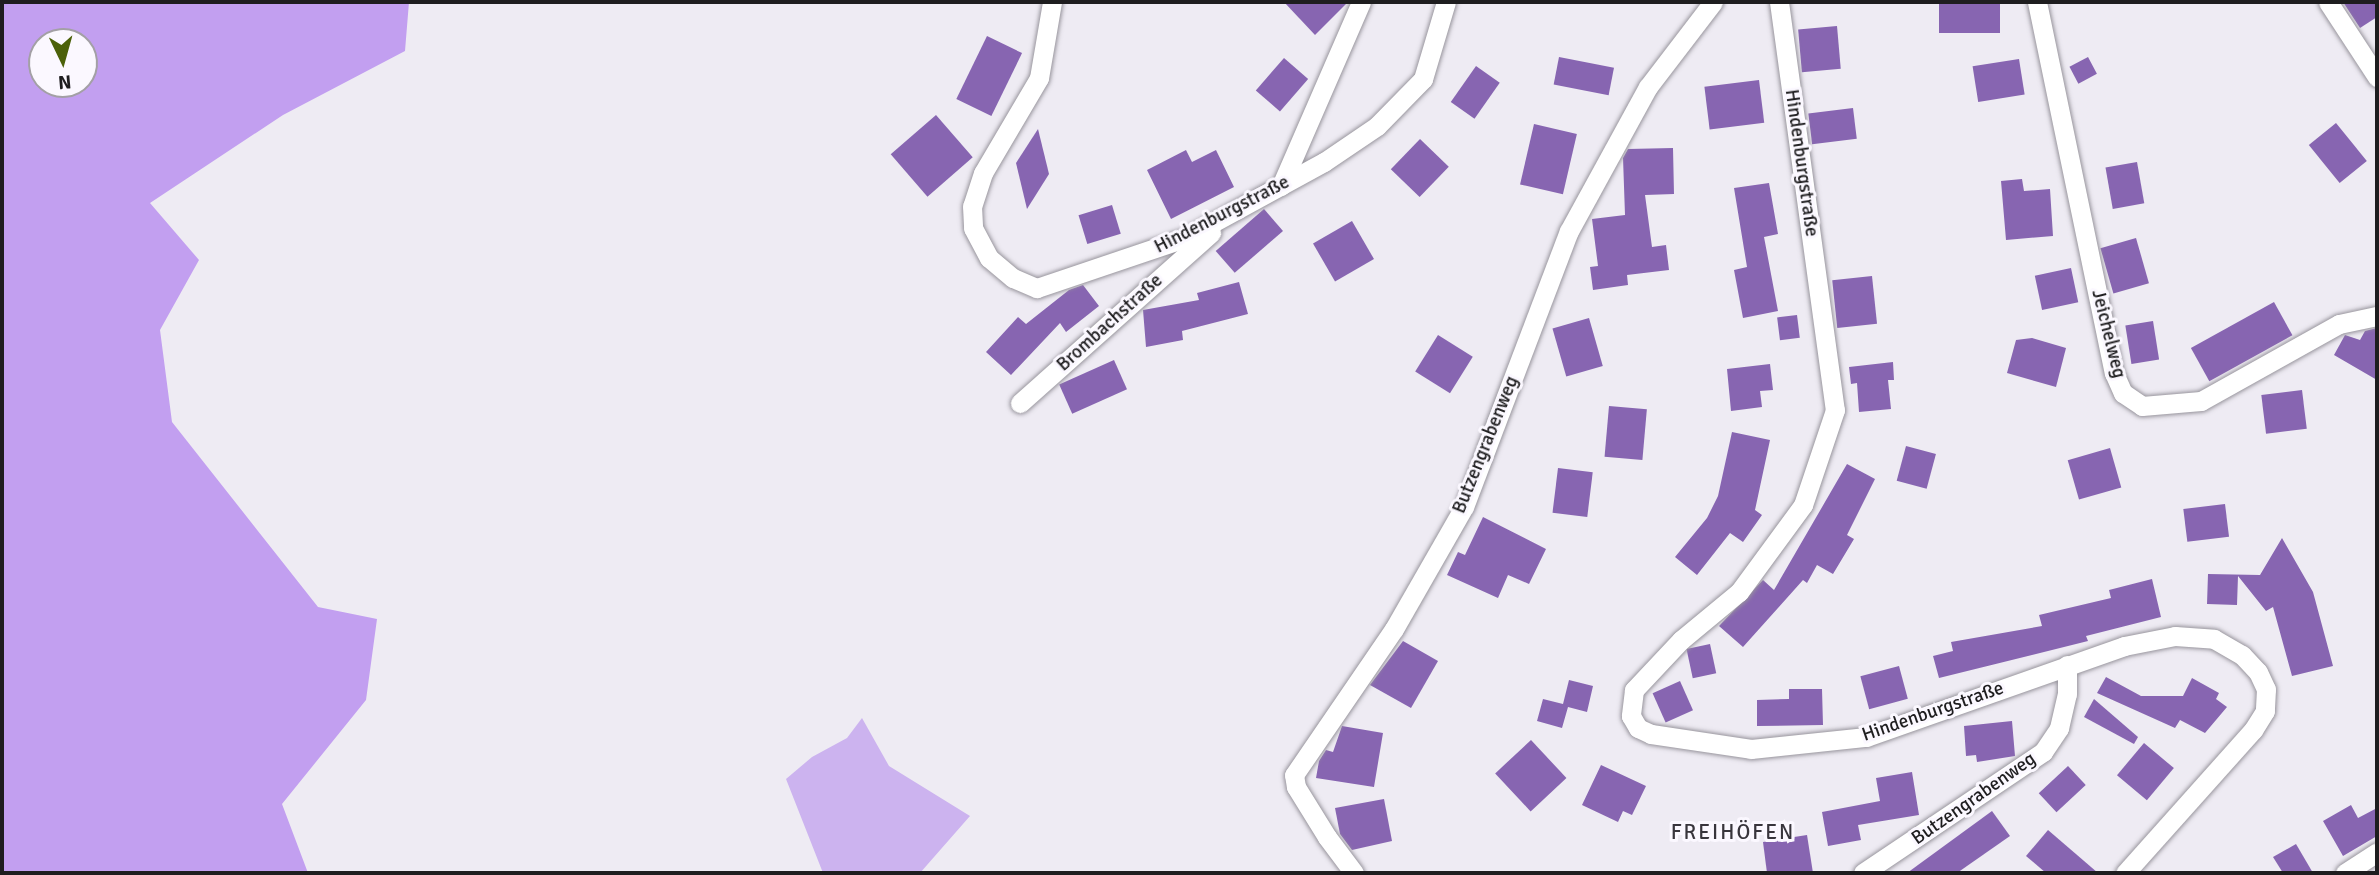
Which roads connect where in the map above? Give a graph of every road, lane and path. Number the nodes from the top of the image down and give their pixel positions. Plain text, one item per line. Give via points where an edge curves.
1 (1052, 2) edge
2 (1361, 2) edge
3 (1446, 2) edge
4 (1713, 2) edge
5 (1779, 2) edge
6 (2037, 2) edge
7 (2328, 2) edge
8 (2377, 77) edge
9 (1280, 186) junction
10 (1230, 216) junction
11 (2377, 316) edge
12 (1020, 404) dead end
13 (2067, 665) junction
14 (2377, 852) edge
15 (1354, 873) edge
16 (1863, 873) edge
17 (2125, 873) edge
18 (2345, 873) edge

1 - 10 street, Hindenburgstraße via 1040,78 983,173 972,206 973,228 989,258 1013,278 1037,288 1154,251
2 - 9 street
3 - 9 street, Hindenburgstraße via 1423,79 1411,95 1377,126
4 - 15 street, Butzengrabenweg via 1648,87 1569,231 1464,507 1380,650 1294,775 1296,788 1326,837
5 - 13 street, Hindenburgstraße via 1835,410 1803,505 1739,592 1681,640 1634,690 1631,716 1638,728 1651,734 1751,749 1866,737
6 - 11 street, Jeichelweg via 2114,373 2123,393 2142,406 2201,401 2339,324
7 - 8 street
9 - 10 street, Hindenburgstraße
10 - 12 street, Brombachstraße
13 - 16 street, Butzengrabenweg via 2067,694 2059,728 2043,752
13 - 17 street, Hindenburgstraße via 2175,636 2214,639 2242,655 2266,690 2265,711 2253,730
14 - 18 street

